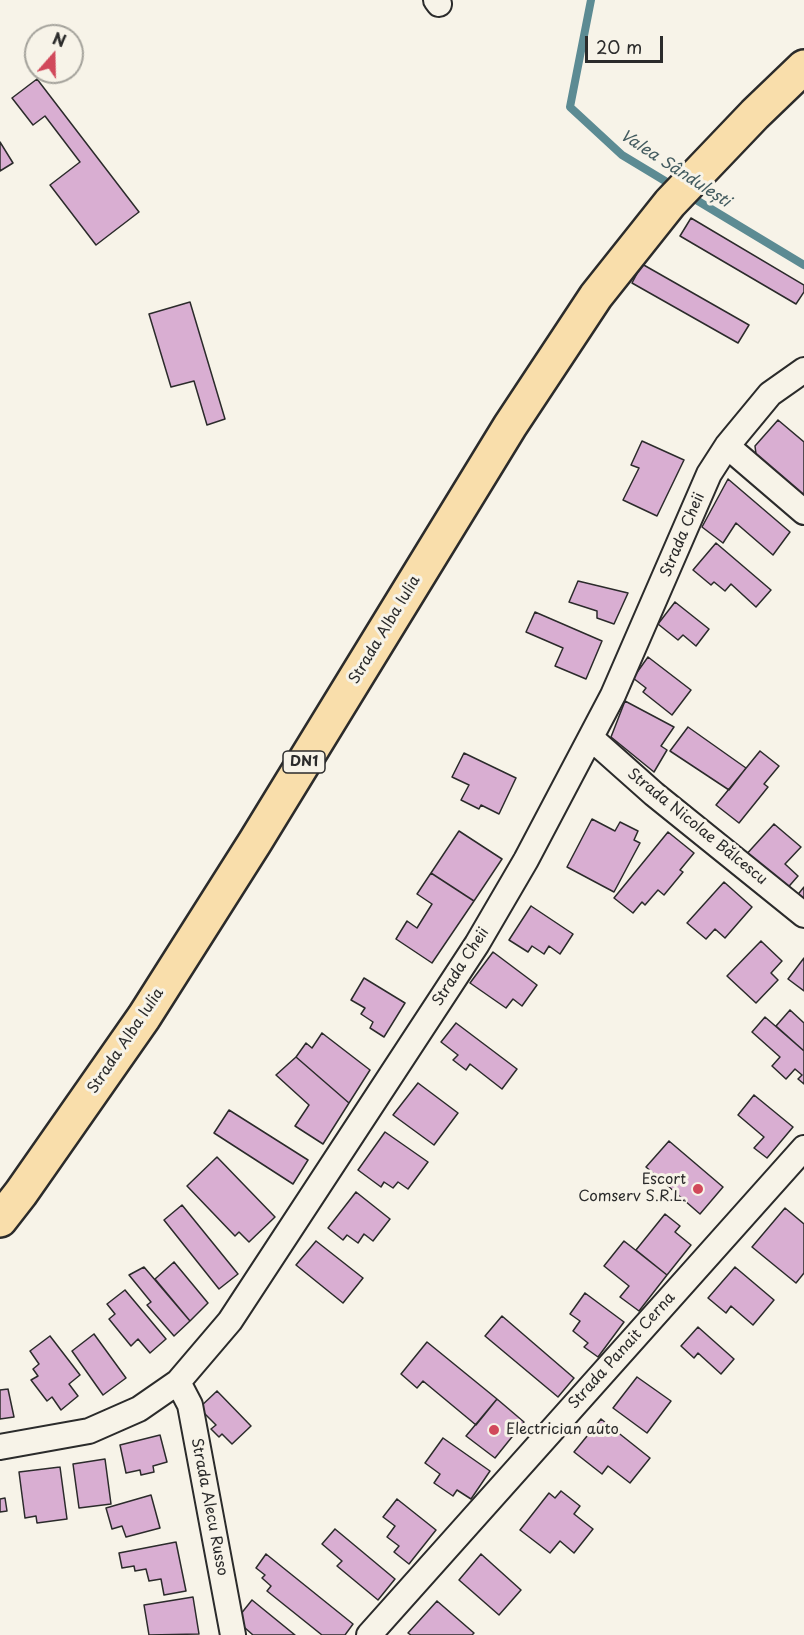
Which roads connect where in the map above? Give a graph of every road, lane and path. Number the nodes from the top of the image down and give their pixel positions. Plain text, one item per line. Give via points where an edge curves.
1 (804, 67) edge
2 (804, 370) edge
3 (727, 446) junction
4 (804, 512) edge
5 (591, 738) junction
6 (804, 915) edge
7 (804, 1148) edge
8 (0, 1220) edge
9 (178, 1382) junction
10 (0, 1447) edge
11 (233, 1635) edge
12 (369, 1635) edge

1 - 8 main road, Strada Alba Iulia / DN1 via 669,203 596,296 510,426 150,1007
2 - 3 street, Strada Cheii via 770,394
3 - 4 street
3 - 5 street, Strada Cheii via 709,474
5 - 6 street, Strada Nicolae Bălcescu
5 - 9 street, Strada Cheii via 477,944 230,1321
7 - 12 street, Strada Panait Cerna
9 - 10 street, Strada Cheii via 139,1408 89,1431
9 - 11 street, Strada Alecu Russo via 190,1404

